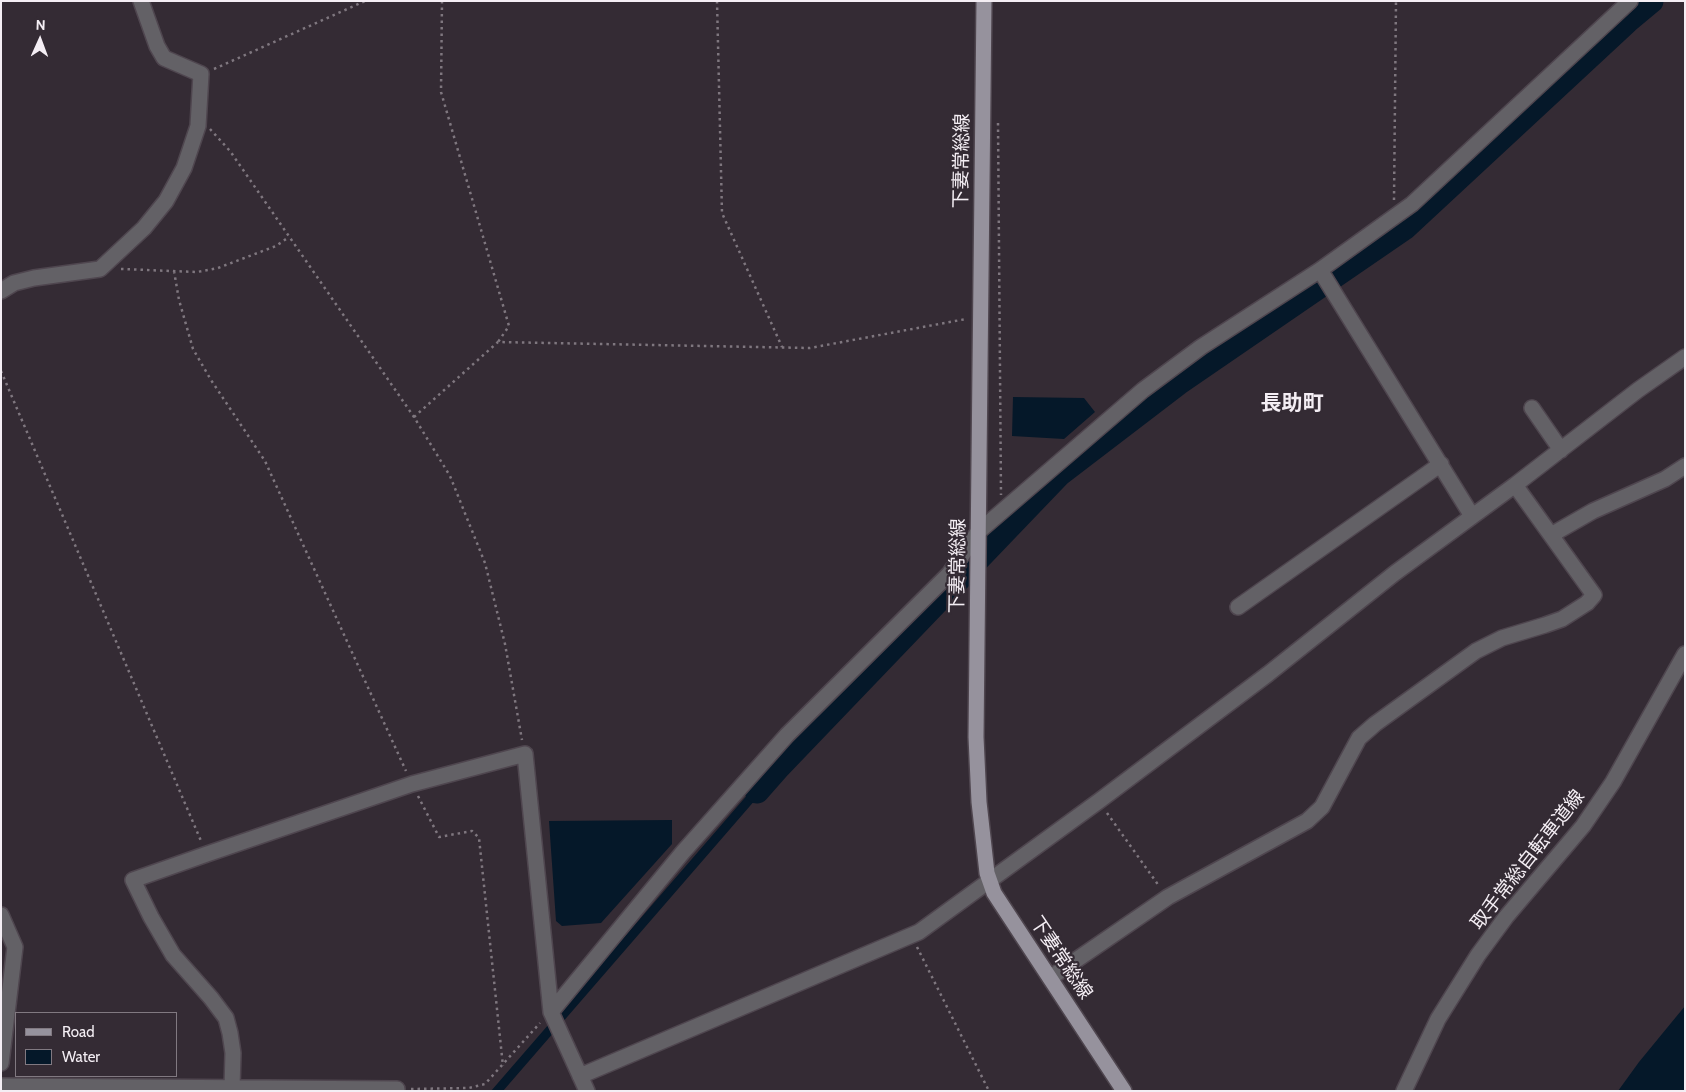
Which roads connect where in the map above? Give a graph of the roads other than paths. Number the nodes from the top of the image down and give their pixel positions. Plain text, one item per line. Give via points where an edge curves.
1 (140, 1) edge
2 (984, 1) edge
3 (1630, 1) edge
4 (1320, 270) junction
5 (1, 291) edge
6 (1685, 357) edge
7 (1532, 408) dead end
8 (1562, 450) junction
9 (1441, 464) junction
10 (1685, 466) edge
11 (1515, 485) junction
12 (1472, 516) junction
13 (978, 532) junction
14 (1552, 535) junction
15 (1238, 607) dead end
16 (1685, 654) edge
17 (989, 882) junction
18 (1, 915) edge
19 (1050, 978) junction
20 (551, 1013) junction
21 (1, 1063) edge
22 (580, 1076) junction
23 (1, 1086) edge
24 (229, 1089) edge
25 (397, 1089) road end
26 (586, 1091) edge
27 (1124, 1091) edge
28 (1404, 1091) edge

1 - 5 street via 164,58 201,74 198,126 184,168 166,201 144,228 100,269 34,278 14,283
2 - 13 main road, 下妻常総線
3 - 4 street via 1412,204
4 - 9 street
4 - 13 street via 1201,347 1143,390
6 - 8 street
7 - 8 street
8 - 11 street
9 - 12 street
9 - 15 street
10 - 14 street
11 - 12 street
11 - 14 street
12 - 17 street
13 - 17 main road, 下妻常総線 via 976,737 979,802
13 - 20 street via 949,574 788,735 683,852
14 - 19 street via 1594,594 1587,602 1562,619 1502,638 1476,651 1359,738 1322,807 1307,821 1168,897
16 - 28 street, 取手常総自転車道線 via 1613,782 1583,826 1478,955 1438,1019
17 - 19 main road, 下妻常総線
17 - 22 street via 912,936
18 - 21 street via 15,947
19 - 27 main road, 下妻常総線
20 - 22 street
20 - 24 street via 525,754 412,784 133,880 173,955 226,1018 232,1053
22 - 26 street
23 - 24 street
24 - 25 street

